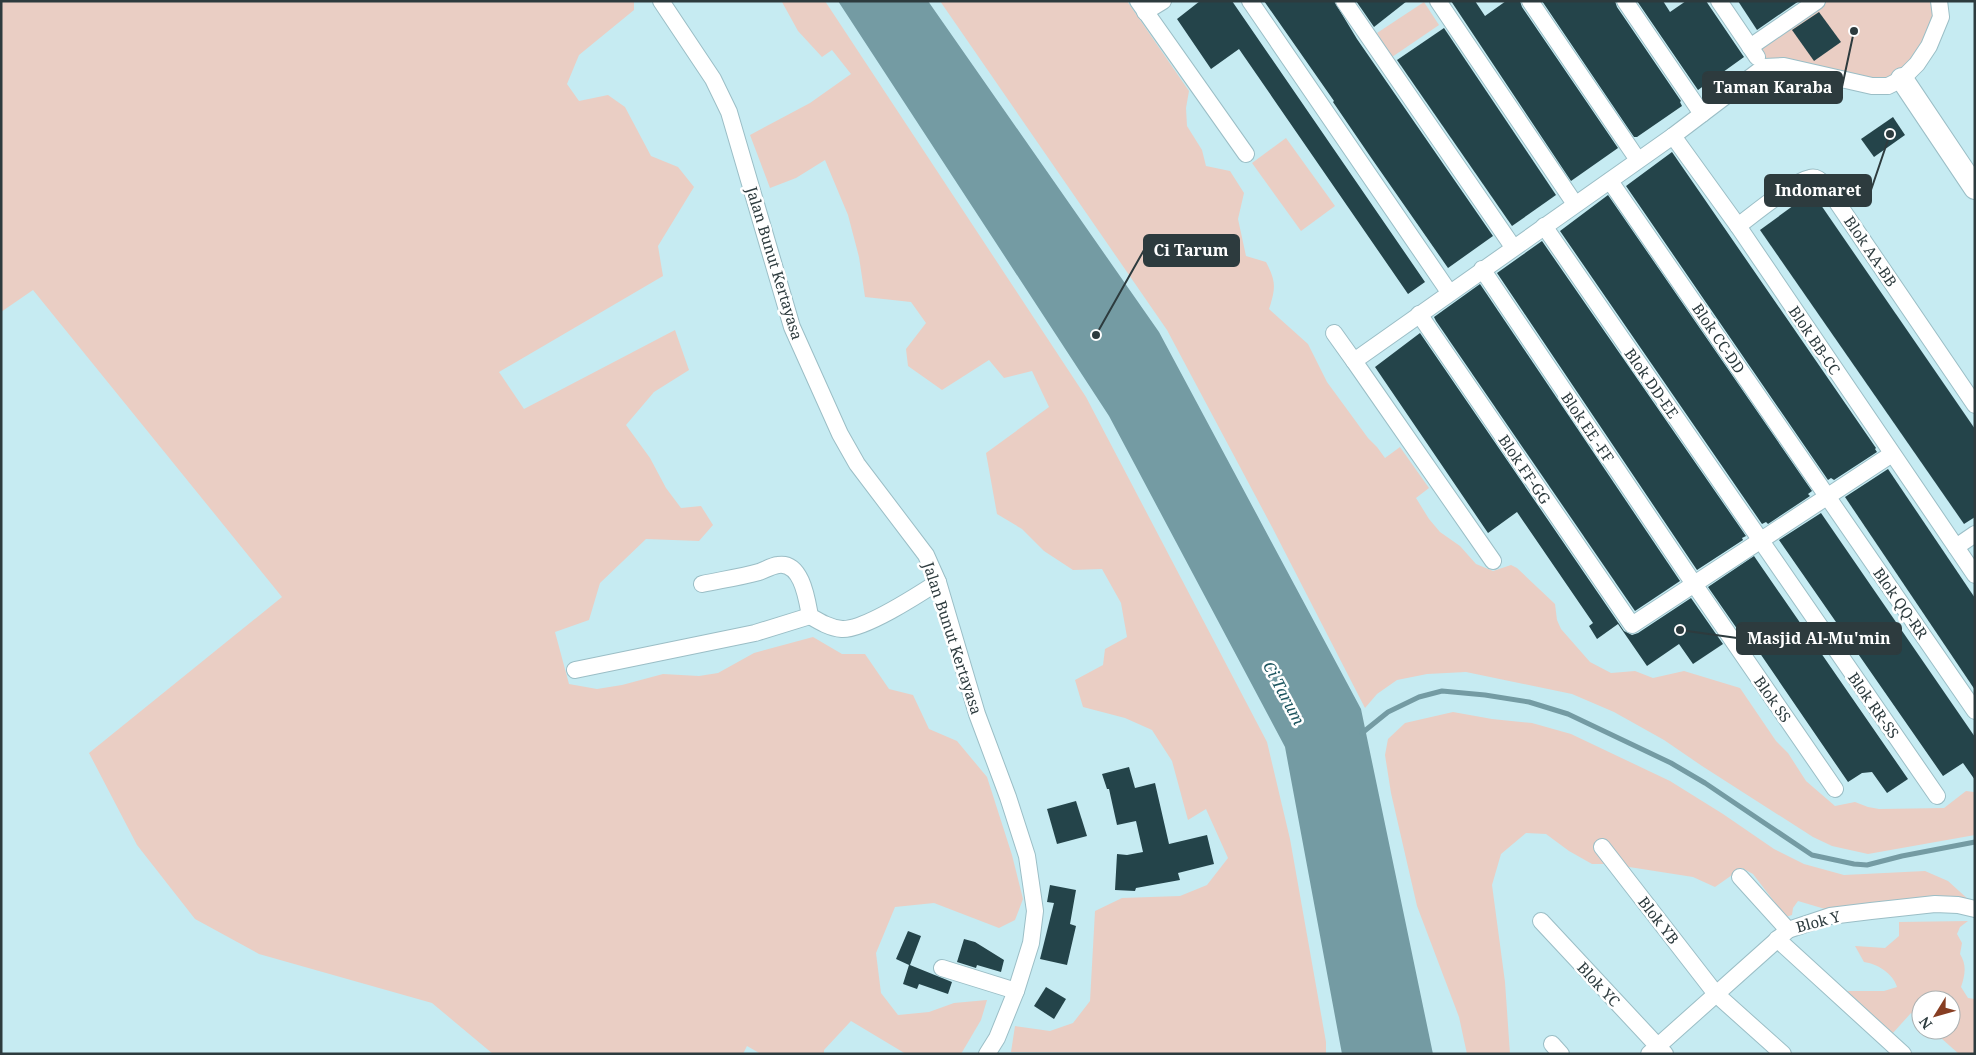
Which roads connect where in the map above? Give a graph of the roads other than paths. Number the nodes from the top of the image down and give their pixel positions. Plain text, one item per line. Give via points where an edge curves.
1 (661, 1) edge
2 (1163, 1) edge
3 (1250, 1) edge
4 (1344, 1) edge
5 (1438, 1) edge
6 (1530, 1) edge
7 (1625, 1) edge
8 (1719, 1) edge
9 (1817, 1) edge
10 (1939, 1) edge
11 (1142, 7) edge
12 (1750, 47) junction
13 (1764, 67) junction
14 (1902, 78) junction
15 (1702, 114) junction
16 (1673, 136) junction
17 (1246, 154) dead end
18 (1638, 160) junction
19 (1610, 180) junction
20 (1975, 188) edge
21 (1575, 204) junction
22 (1544, 226) junction
23 (1738, 226) junction
24 (1513, 247) junction
25 (1482, 269) junction
26 (1449, 292) junction
27 (1419, 314) junction
28 (1334, 333) dead end
29 (1354, 360) junction
30 (1975, 405) edge
31 (1892, 454) junction
32 (1827, 497) junction
33 (1975, 534) edge
34 (1760, 540) junction
35 (1956, 547) junction
36 (1493, 561) dead end
37 (1975, 575) edge
38 (938, 582) junction
39 (702, 584) dead end
40 (1694, 584) junction
41 (810, 616) junction
42 (575, 670) dead end
43 (1975, 710) edge
44 (1835, 789) dead end
45 (1937, 796) dead end
46 (1602, 846) dead end
47 (1740, 877) dead end
48 (1975, 909) edge
49 (1541, 921) dead end
50 (1782, 934) junction
51 (942, 968) dead end
52 (1016, 991) junction
53 (1716, 994) junction
54 (1657, 1051) edge
55 (987, 1054) edge
56 (1783, 1054) edge
57 (1902, 1054) edge

1 - 38 street, Jalan Bunut Kertayasa via 712,79 729,112 792,327 840,434 857,464 926,555
2 - 11 street
3 - 26 street
4 - 24 street
5 - 21 street
6 - 18 street
7 - 15 street
8 - 12 street
9 - 12 street
10 - 14 street via 1940,17 1929,46
11 - 17 street
12 - 13 street
13 - 14 street via 1795,68 1872,86 1888,86
13 - 15 street
14 - 20 street
15 - 16 street
16 - 18 street
16 - 23 street, Blok BB-CC
18 - 19 street
19 - 21 street
19 - 32 street, Blok CC-DD
21 - 22 street
22 - 24 street
22 - 34 street, Blok DD-EE
23 - 30 street, Blok AA-BB via 1796,184 1818,178
23 - 31 street, Blok BB-CC
24 - 25 street
25 - 26 street
25 - 40 street, Blok EE -FF
26 - 27 street
27 - 29 street
27 - 40 street, Blok FF-GG via 1632,625
28 - 29 street
29 - 36 street
31 - 32 street
31 - 35 street, Blok BB-CC
32 - 34 street
32 - 43 street, Blok QQ-RR
33 - 35 street
34 - 40 street
34 - 45 street, Blok RR-SS
35 - 37 street, Blok BB-CC
38 - 41 street via 855,628 830,627
38 - 52 street, Jalan Bunut Kertayasa via 977,714 1020,834 1033,885 1035,911 1031,943
39 - 41 street via 778,565 786,566 803,583
40 - 44 street, Blok SS
41 - 42 street via 755,633
46 - 53 street, Blok YB
47 - 50 street
48 - 50 street, Blok Y via 1935,904 1830,916
49 - 54 street, Blok YC
50 - 53 street, Blok Y
50 - 57 street
51 - 52 street
52 - 55 street, Jalan Bunut Kertayasa
53 - 54 street, Blok Y
53 - 56 street, Blok YB

